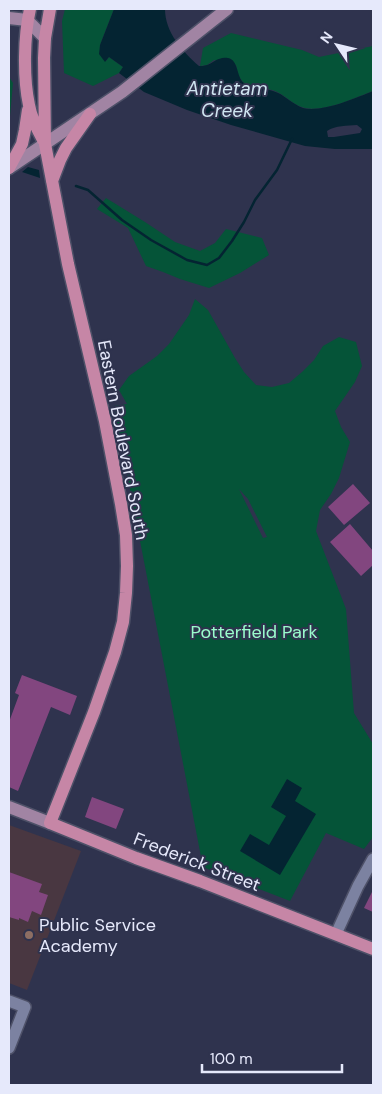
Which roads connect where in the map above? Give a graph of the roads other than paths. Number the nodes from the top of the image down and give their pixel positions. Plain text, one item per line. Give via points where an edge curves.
1 (50, 9) edge
2 (227, 9) edge
3 (28, 15) edge
4 (9, 18) edge
5 (45, 38) junction
6 (29, 105) junction
7 (90, 114) junction
8 (45, 144) junction
9 (9, 168) edge
10 (52, 181) junction
11 (9, 807) edge
12 (50, 823) junction
13 (373, 859) edge
14 (336, 934) junction
15 (373, 948) edge
16 (9, 1001) edge
17 (9, 1048) edge

1 - 5 main road, Eastern Boulevard South
2 - 7 street
3 - 4 street
3 - 5 street
3 - 6 main road, Eastern Boulevard South via 25,56
5 - 8 main road, Eastern Boulevard South
6 - 8 main road, Eastern Boulevard South via 34,124
6 - 9 main road via 22,144
7 - 8 street
7 - 10 main road via 66,148
8 - 9 street
8 - 10 main road, Eastern Boulevard South
10 - 12 main road, Eastern Boulevard South via 105,421 126,536 127,566 122,622 115,652
11 - 12 street, Frederick Street
12 - 14 main road, Frederick Street
13 - 14 street
14 - 15 main road, Frederick Street
16 - 17 street via 25,1007

